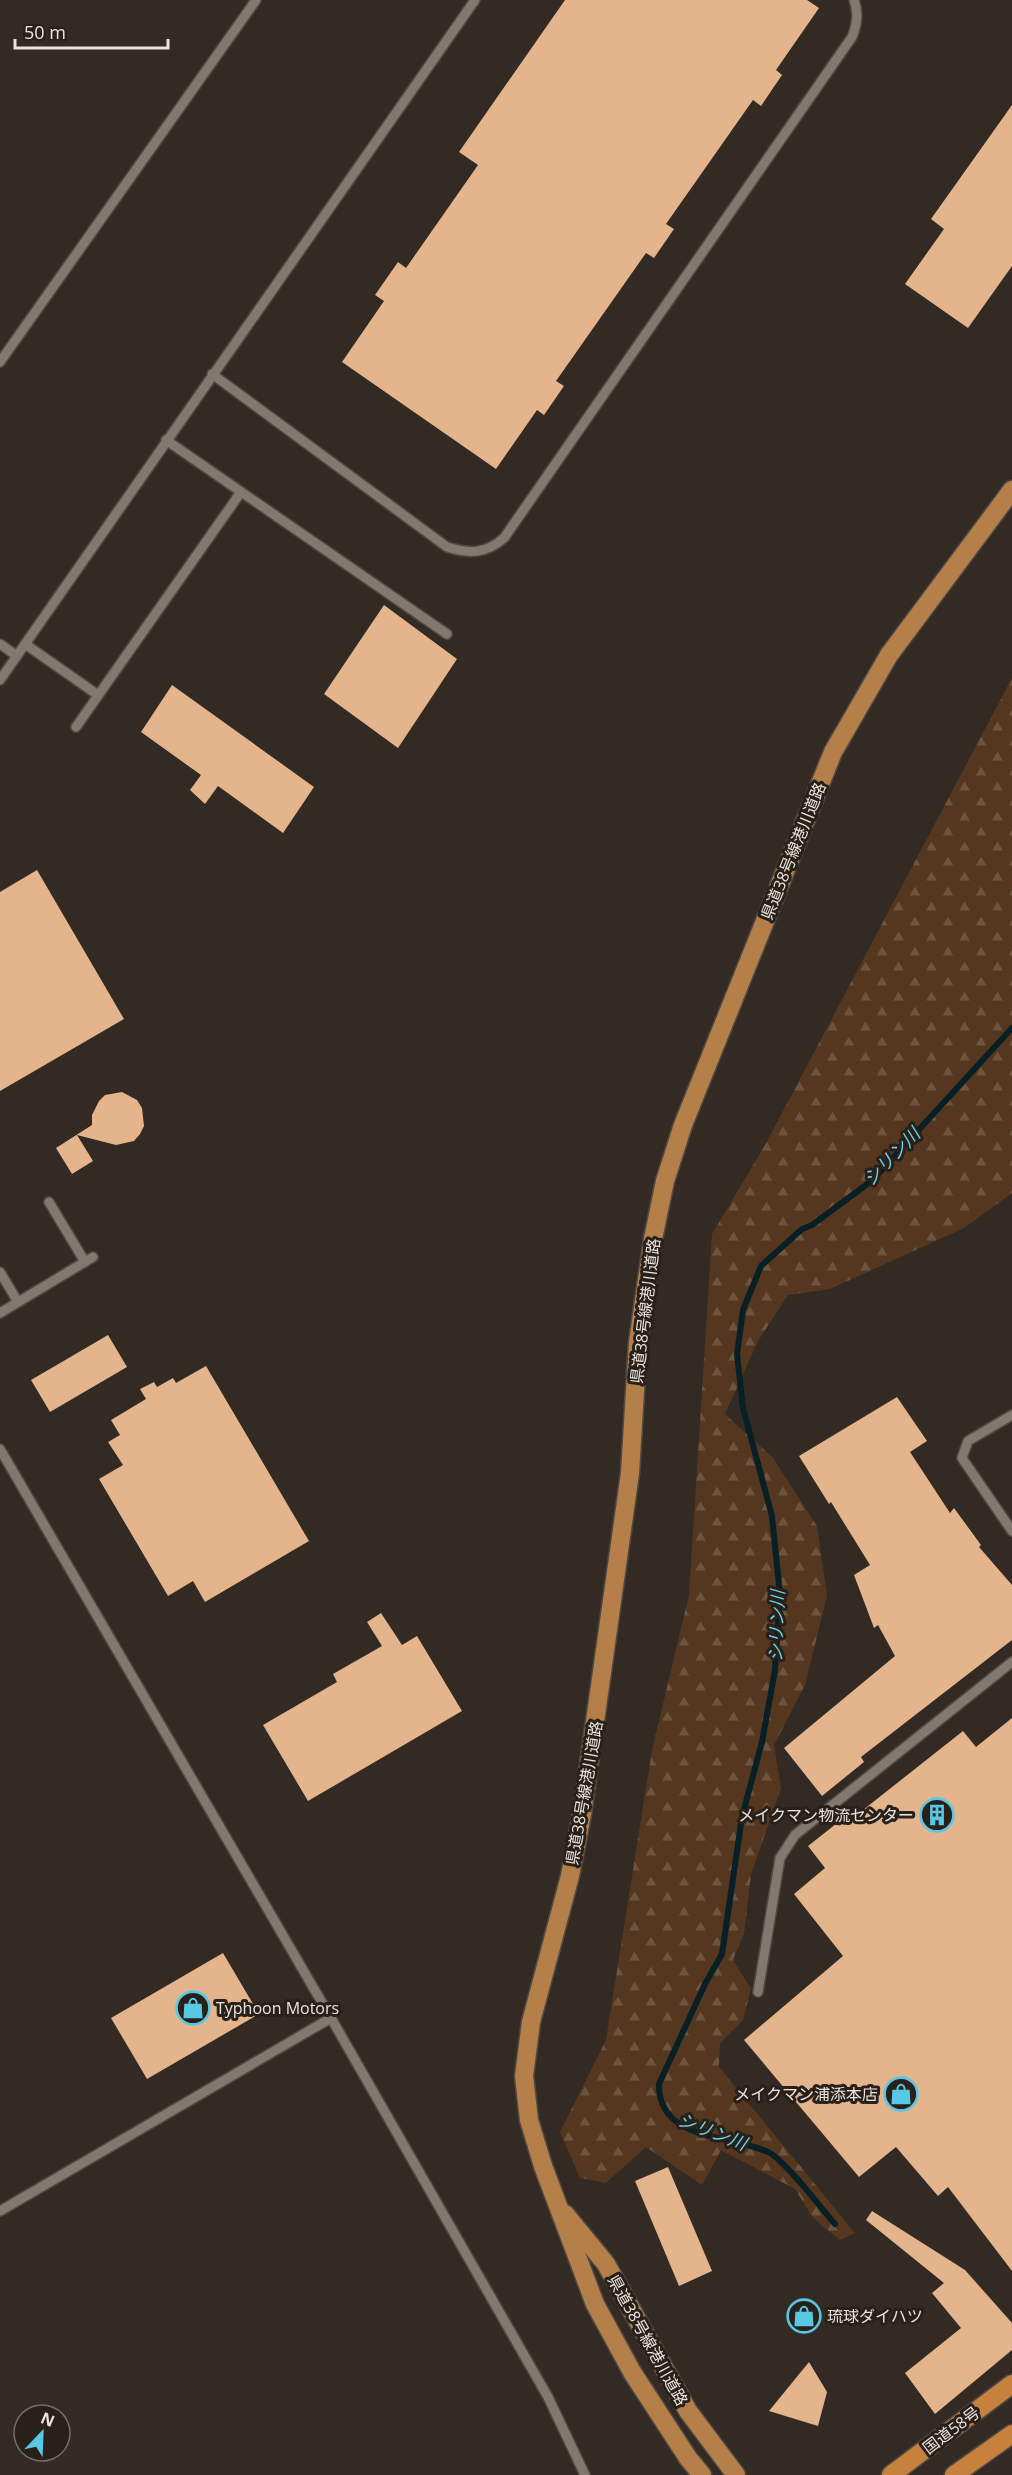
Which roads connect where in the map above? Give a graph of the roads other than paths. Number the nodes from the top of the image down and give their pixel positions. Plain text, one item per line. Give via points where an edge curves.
1 (256, 0) edge
2 (475, 0) edge
3 (854, 0) edge
4 (0, 362) edge
5 (212, 374) junction
6 (166, 440) junction
7 (1012, 490) edge
8 (241, 492) junction
9 (447, 634) dead end
10 (0, 644) edge
11 (25, 645) junction
12 (17, 656) junction
13 (0, 681) edge
14 (98, 695) junction
15 (76, 727) dead end
16 (49, 1202) dead end
17 (0, 1272) edge
18 (18, 1302) junction
19 (0, 1313) edge
20 (1012, 1414) edge
21 (0, 1449) edge
22 (1012, 1531) edge
23 (1012, 1662) edge
24 (758, 1992) dead end
25 (331, 2018) junction
26 (559, 2205) junction
27 (0, 2211) edge
28 (1012, 2384) edge
29 (1012, 2434) edge
30 (585, 2475) edge
31 (702, 2475) edge
32 (736, 2475) edge
33 (891, 2475) edge
34 (954, 2475) edge

1 - 4 lane
2 - 5 lane
3 - 5 lane via 857,24 852,38 511,528 492,549 476,552 447,547
5 - 6 lane
6 - 8 lane
6 - 11 lane
7 - 26 main road, 県道38号線港川道路 via 889,655 833,752 683,1125 665,1181 638,1342 630,1473 582,1814 526,2047 524,2076 529,2120
8 - 9 lane
8 - 14 lane
10 - 12 lane
11 - 12 lane
11 - 14 lane
12 - 13 lane
14 - 15 lane
16 - 18 lane via 89,1259
17 - 18 lane
18 - 19 lane
20 - 22 lane via 968,1441 962,1458
21 - 25 lane
23 - 24 lane via 795,1835 780,1858
25 - 27 lane
25 - 30 lane via 548,2397
26 - 31 main road, 県道38号線港川道路 via 568,2237 601,2313 632,2372
26 - 32 main road, 県道38号線港川道路 via 606,2264 688,2411
28 - 33 highway, 国道58号
29 - 34 highway

